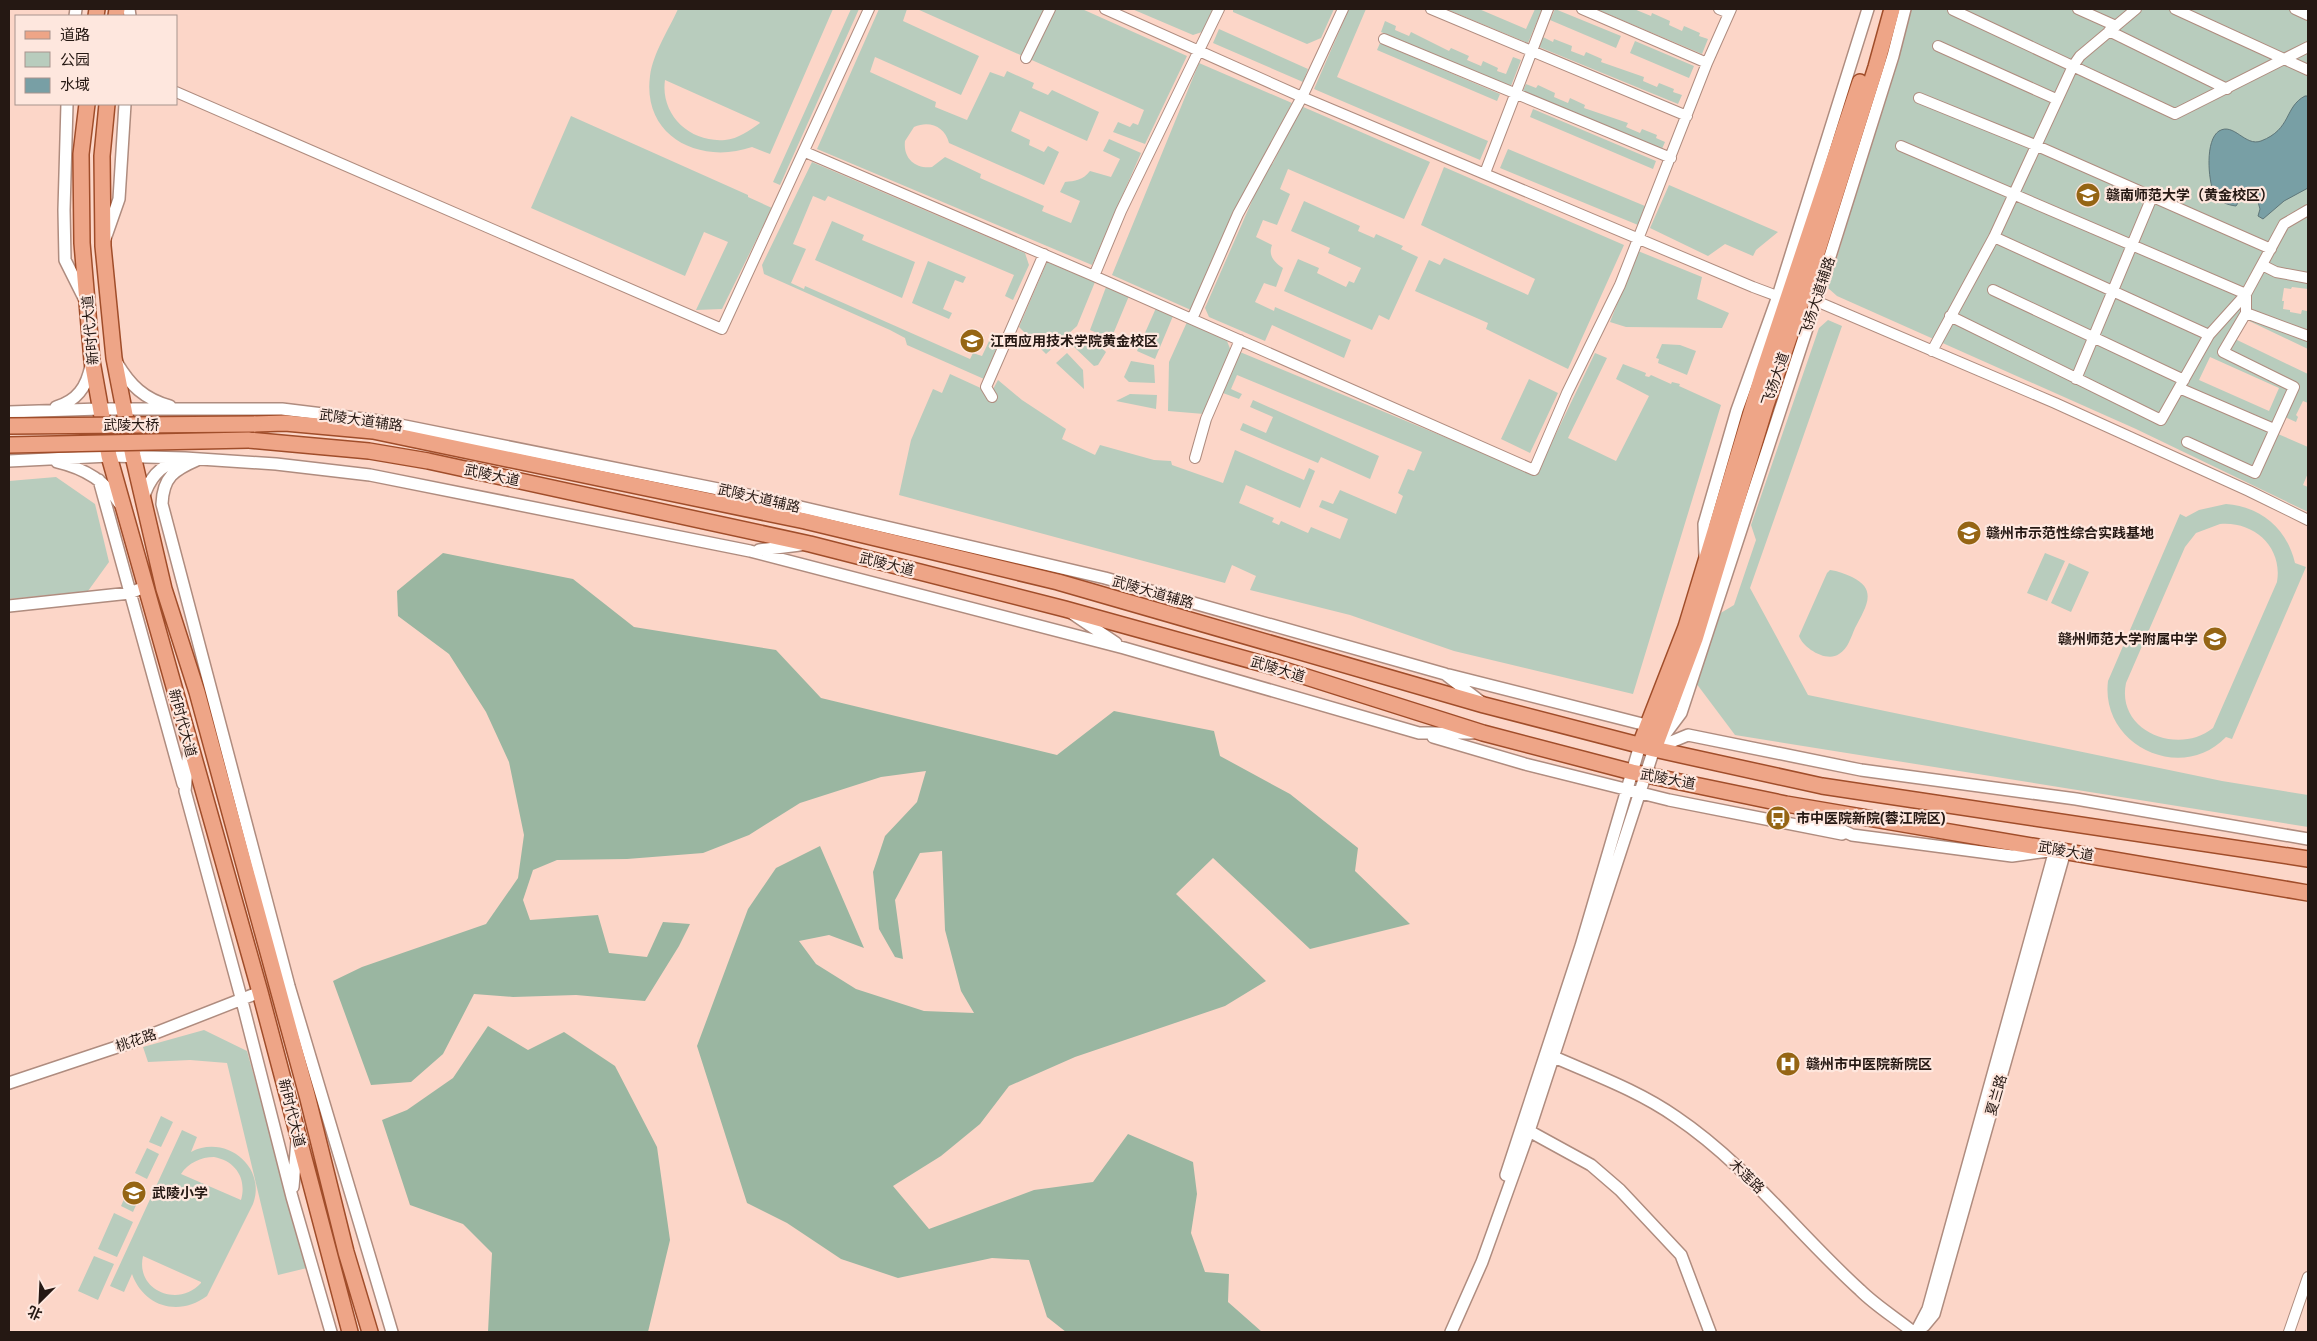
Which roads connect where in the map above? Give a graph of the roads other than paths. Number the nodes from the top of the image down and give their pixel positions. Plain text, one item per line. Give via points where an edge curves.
1 (869, 9) edge
2 (1050, 9) edge
3 (1105, 9) edge
4 (1220, 9) edge
5 (1343, 9) edge
6 (1431, 9) edge
7 (1548, 9) edge
8 (1582, 9) edge
9 (1719, 9) edge
10 (1868, 9) edge
11 (1882, 9) edge
12 (1892, 9) edge
13 (1905, 9) edge
14 (2078, 9) edge
15 (2136, 9) edge
16 (2176, 9) edge
17 (2295, 9) edge
18 (1953, 10) dead end
19 (1730, 11) edge
20 (2308, 15) edge
21 (2112, 29) junction
22 (1384, 39) dead end
23 (1938, 46) dead end
24 (2308, 47) edge
25 (1199, 50) junction
26 (1532, 50) junction
27 (1026, 58) dead end
28 (2285, 59) junction
29 (1707, 63) junction
30 (2073, 66) junction
31 (2308, 70) edge
32 (2227, 89) junction
33 (178, 93) edge
34 (1515, 94) junction
35 (1302, 97) junction
36 (1919, 98) dead end
37 (2056, 99) junction
38 (67, 105) edge
39 (86, 105) edge
40 (107, 105) edge
41 (125, 105) edge
42 (1687, 116) junction
43 (2035, 145) junction
44 (1901, 146) dead end
45 (805, 152) junction
46 (65, 154) junction
47 (81, 154) junction
48 (1822, 154) junction
49 (1670, 158) junction
50 (1485, 173) junction
51 (2013, 192) junction
52 (1850, 194) junction
53 (1823, 196) junction
54 (2152, 197) junction
55 (2308, 210) edge
56 (1822, 235) junction
57 (1994, 237) junction
58 (1638, 239) junction
59 (2132, 245) junction
60 (103, 246) junction
61 (2271, 249) junction
62 (1044, 254) junction
63 (2262, 265) junction
64 (1094, 276) junction
65 (2308, 278) edge
66 (1994, 290) dead end
67 (2114, 292) junction
68 (2246, 294) junction
69 (1796, 300) junction
70 (87, 305) junction
71 (2246, 313) junction
72 (1950, 316) junction
73 (1192, 319) junction
74 (2293, 330) junction
75 (2308, 332) edge
76 (2209, 335) junction
77 (2308, 336) edge
78 (2094, 337) junction
79 (1240, 340) junction
80 (1932, 350) junction
81 (114, 358) junction
82 (92, 361) junction
83 (1763, 373) junction
84 (2076, 379) junction
85 (2181, 384) junction
86 (992, 397) dead end
87 (99, 409) junction
88 (123, 409) junction
89 (48, 410) junction
90 (184, 410) junction
91 (1737, 410) junction
92 (9, 412) edge
93 (254, 424) joint
94 (9, 426) edge
95 (2274, 429) junction
96 (249, 440) joint
97 (2187, 442) dead end
98 (9, 444) edge
99 (109, 456) junction
100 (133, 456) junction
101 (185, 458) junction
102 (1195, 458) dead end
103 (199, 459) junction
104 (36, 460) junction
105 (9, 461) edge
106 (98, 480) junction
107 (753, 496) junction
108 (143, 500) junction
109 (122, 506) junction
110 (2308, 520) edge
111 (805, 521) junction
112 (810, 544) junction
113 (750, 551) junction
114 (1705, 568) junction
115 (1105, 578) junction
116 (1058, 582) junction
117 (147, 586) junction
118 (130, 593) junction
119 (9, 606) edge
120 (1065, 609) junction
121 (1124, 648) junction
122 (1445, 674) junction
123 (197, 692) junction
124 (1484, 705) junction
125 (220, 724) junction
126 (1659, 728) junction
127 (1482, 732) junction
128 (1419, 733) junction
129 (1688, 735) junction
130 (189, 747) junction
131 (1647, 747) junction
132 (1639, 774) junction
133 (1627, 790) junction
134 (185, 791) junction
135 (1640, 793) junction
136 (1786, 804) junction
137 (1852, 835) junction
138 (2308, 839) edge
139 (2060, 850) junction
140 (2308, 859) edge
141 (2308, 893) edge
142 (260, 992) junction
143 (242, 1001) junction
144 (1554, 1057) junction
145 (9, 1083) edge
146 (1530, 1131) junction
147 (297, 1134) junction
148 (292, 1197) junction
149 (2308, 1276) edge
150 (331, 1332) edge
151 (350, 1332) edge
152 (370, 1332) edge
153 (392, 1332) edge
154 (1444, 1332) edge
155 (1451, 1332) edge
156 (1710, 1332) edge
157 (1916, 1332) edge
158 (2289, 1332) edge

1 - 45 street
2 - 27 street
3 - 25 street
4 - 25 street
5 - 35 street
6 - 26 street
7 - 26 street
8 - 29 street
9 - 19 street
10 - 48 street, 飞扬大道辅路
11 - 53 main road, 飞扬大道
12 - 56 main road, 飞扬大道
13 - 52 street, 飞扬大道辅路
14 - 21 street
15 - 21 street
16 - 28 street
17 - 20 street
18 - 30 street
19 - 29 street
21 - 30 street
21 - 32 street
22 - 34 street
23 - 37 street
24 - 28 street
25 - 35 street
25 - 64 street via 1121,211
26 - 34 street
26 - 42 street
28 - 31 street
28 - 32 street
29 - 42 street
30 - 32 street via 2176,114
30 - 37 street
33 - 45 street via 722,329
34 - 49 street
34 - 50 street
35 - 50 street
35 - 73 street via 1238,214
36 - 43 street
37 - 43 street
38 - 46 street
39 - 47 main road, 新时代大道
40 - 60 main road, 新时代大道 via 102,156
41 - 60 street via 119,199
42 - 49 street
43 - 51 street
43 - 54 street
44 - 51 street
45 - 62 street
46 - 47 street
46 - 70 street via 65,260
47 - 70 main road, 新时代大道 via 82,243
48 - 53 street
48 - 69 street, 飞扬大道辅路
49 - 58 street
50 - 58 street
51 - 57 street
51 - 59 street
52 - 56 street
52 - 69 street, 飞扬大道辅路
53 - 69 main road, 飞扬大道
54 - 59 street
54 - 61 street
55 - 61 street via 2284,224
56 - 69 main road, 飞扬大道
57 - 67 street
57 - 72 street
58 - 69 street
58 - 79 street via 1534,470
59 - 67 street
59 - 68 street
60 - 81 main road, 新时代大道
61 - 63 street
62 - 64 street
62 - 86 street via 986,387
63 - 65 street via 2276,272
63 - 68 street
64 - 73 street
66 - 78 street
67 - 76 street
67 - 78 street
68 - 71 street
68 - 76 street
69 - 80 street
69 - 83 main road, 飞扬大道
69 - 91 street, 飞扬大道辅路
69 - 126 main road, 飞扬大道 via 1695,638
70 - 82 main road, 新时代大道
71 - 74 street
71 - 95 street via 2223,352 2294,387
72 - 80 street
72 - 84 street
73 - 79 street
74 - 75 street
74 - 77 street
76 - 85 street
78 - 84 street
78 - 85 street
79 - 102 street via 1206,419
80 - 110 street
81 - 88 main road, 新时代大道
81 - 90 street via 130,384 146,397
82 - 87 main road, 新时代大道
82 - 89 street via 84,387 76,398
83 - 91 street
83 - 114 main road, 飞扬大道
84 - 85 street via 2161,420
85 - 95 street
87 - 88 street, 武陵大道辅路
87 - 89 street, 武陵大道辅路
87 - 99 main road, 新时代大道
88 - 90 street, 武陵大道辅路
88 - 100 main road, 新时代大道
89 - 92 street, 武陵大道辅路
90 - 107 street, 武陵大道辅路 via 282,409 380,421
91 - 114 street, 飞扬大道辅路 via 1704,524
93 - 94 main road, 武陵大桥, bridge
93 - 111 main road, 武陵大道 via 285,423 373,431
95 - 97 street via 2255,473
96 - 98 main road, 武陵大桥, bridge
96 - 112 main road, 武陵大道 via 369,451 428,461
99 - 100 street
99 - 104 street
99 - 109 main road, 新时代大道
100 - 101 street
100 - 108 main road, 新时代大道
101 - 103 street
101 - 108 street via 167,463 155,474 147,485
103 - 113 street via 370,475
103 - 125 street via 170,476 163,490 162,504
104 - 105 street
104 - 106 street via 70,465
106 - 109 street
106 - 118 street
107 - 111 street
107 - 115 street, 武陵大道辅路
108 - 123 main road, 新时代大道 via 164,589
109 - 117 main road, 新时代大道
111 - 116 main road, 武陵大道
112 - 113 street
112 - 120 main road, 武陵大道
113 - 121 street
114 - 126 main road, 飞扬大道
115 - 116 street
115 - 122 street, 武陵大道辅路
116 - 124 main road, 武陵大道
117 - 118 street
117 - 130 main road, 新时代大道
118 - 119 street
118 - 134 street
120 - 121 street
120 - 127 main road, 武陵大道 via 1278,668
121 - 128 street
122 - 124 street, 武陵大道辅路
122 - 126 street
123 - 125 street
123 - 152 main road, 新时代大道
124 - 131 main road, 武陵大道
125 - 153 street via 289,986
126 - 129 street
126 - 131 main road, 飞扬大道
127 - 128 street
127 - 132 main road, 武陵大道
128 - 133 street
129 - 131 street
129 - 138 street via 1861,770 2086,800
130 - 134 street
130 - 142 main road, 新时代大道
131 - 132 street
131 - 140 main road, 武陵大道 via 1822,786
132 - 133 street
132 - 135 street
132 - 136 main road, 武陵大道
133 - 135 street
133 - 154 street via 1581,946 1513,1154 1476,1261
134 - 143 street
135 - 137 street
135 - 144 street
136 - 137 street
136 - 139 main road, 武陵大道
137 - 139 street via 2012,856
139 - 141 main road, 武陵大道
139 - 157 street, 夏兰路 via 1928,1309
142 - 143 street, 桃花路
142 - 147 main road, 新时代大道
143 - 145 street, 桃花路
143 - 148 street
144 - 146 street
144 - 157 street, 木莲路 via 1630,1091 1675,1116 1711,1143 1743,1170 1860,1291
146 - 155 street via 1482,1262
146 - 156 street via 1591,1166 1620,1190 1681,1255
147 - 148 street
147 - 151 main road, 新时代大道
148 - 150 street
149 - 158 street

